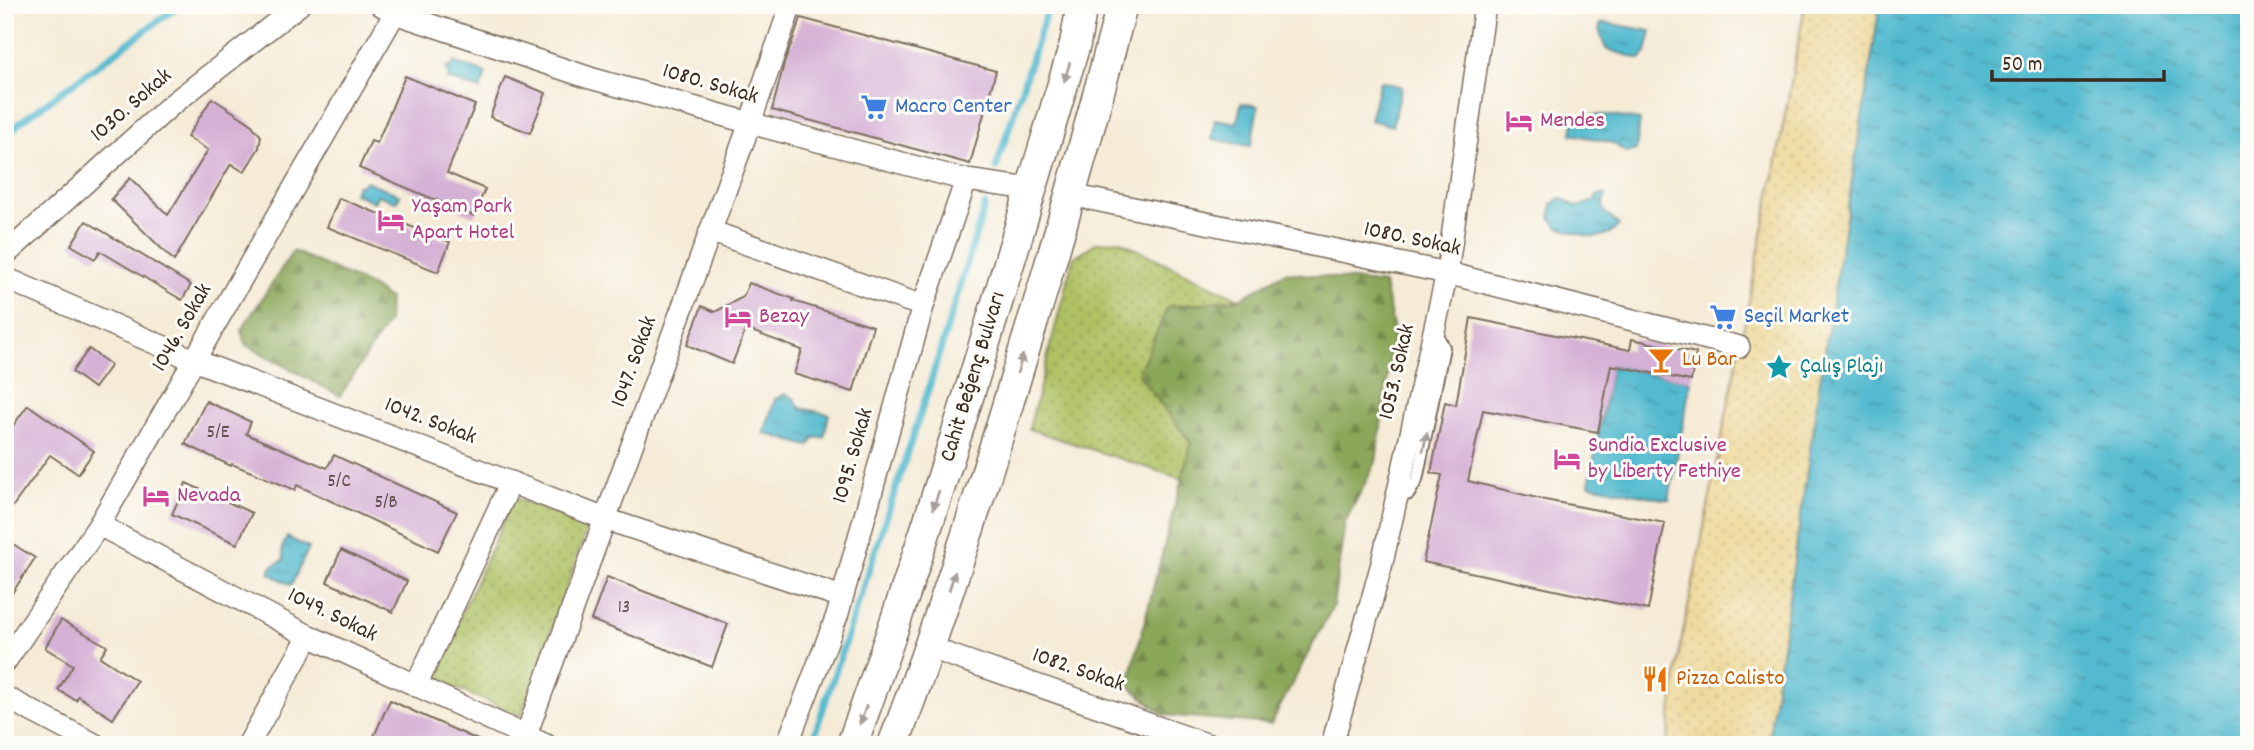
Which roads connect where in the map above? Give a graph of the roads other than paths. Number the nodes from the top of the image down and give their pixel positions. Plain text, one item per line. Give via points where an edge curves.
1 (299, 5) edge
2 (791, 5) edge
3 (1082, 5) edge
4 (1122, 5) edge
5 (1485, 5) edge
6 (388, 9) edge
7 (750, 123) junction
8 (966, 180) junction
9 (1031, 189) junction
10 (1071, 195) junction
11 (710, 231) junction
12 (5, 255) edge
13 (1447, 273) junction
14 (5, 278) edge
15 (923, 306) junction
16 (1740, 347) dead end
17 (194, 360) junction
18 (511, 482) junction
19 (605, 519) junction
20 (100, 525) junction
21 (842, 597) junction
22 (309, 636) junction
23 (931, 646) junction
24 (5, 662) edge
25 (416, 686) junction
26 (5, 697) edge
27 (526, 735) junction
28 (96, 745) edge
29 (248, 745) edge
30 (546, 745) edge
31 (787, 745) edge
32 (852, 745) edge
33 (893, 745) edge
34 (1209, 745) edge
35 (1332, 745) edge

1 - 12 street, 1030. Sokak via 170,106
2 - 7 street, 1047. Sokak
3 -> 9 main road, Cahit Beğenç Bulvarı via 1075,44
4 - 10 main road, Cahit Beğenç Bulvarı
5 - 13 street, 1053. Sokak
6 - 7 street, 1080. Sokak via 590,78
6 - 17 street, 1046. Sokak
7 - 8 street, 1080. Sokak
7 - 11 street, 1047. Sokak
8 - 9 street, 1080. Sokak
8 - 15 street, 1095. Sokak
9 -> 32 main road, Cahit Beğenç Bulvarı via 893,634
10 - 13 street, 1080. Sokak
23 -> 10 main road, Cahit Beğenç Bulvarı
11 - 15 street
11 - 19 street, 1047. Sokak
13 - 16 street, 1080. Sokak
13 - 35 street, 1053. Sokak via 1382,563
14 - 17 street, 1042. Sokak
15 - 21 street, 1095. Sokak
17 - 18 street, 1042. Sokak
17 - 20 street, 1046. Sokak
18 - 19 street, 1042. Sokak
18 - 25 street
19 - 21 street, 1042. Sokak
19 - 27 street, 1047. Sokak
20 - 22 street, 1049. Sokak
20 - 24 street, 1046. Sokak
21 - 31 street, 1095. Sokak
22 - 25 street, 1049. Sokak
22 - 29 street
23 - 33 main road, Cahit Beğenç Bulvarı
23 - 34 street, 1082. Sokak
25 - 27 street, 1049. Sokak
26 - 28 street
27 - 30 street, 1049. Sokak

